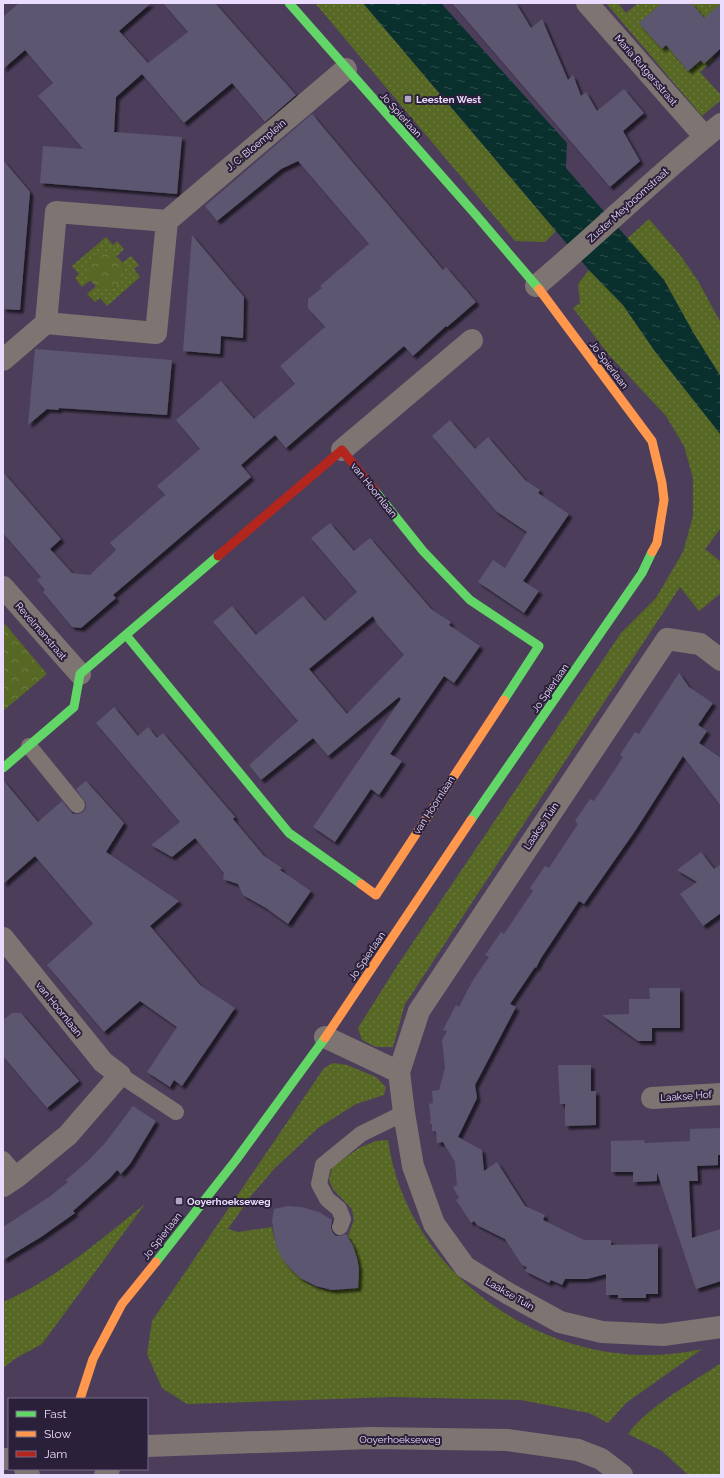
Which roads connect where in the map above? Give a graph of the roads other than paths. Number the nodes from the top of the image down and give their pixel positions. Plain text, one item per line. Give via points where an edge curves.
1 (289, 3) edge
2 (587, 3) edge
3 (346, 69) junction
4 (713, 131) edge
5 (166, 221) junction
6 (536, 286) junction
7 (46, 323) junction
8 (472, 340) dead end
9 (3, 360) edge
10 (342, 450) junction
11 (3, 587) edge
12 (126, 635) junction
13 (721, 660) edge
14 (80, 674) junction
15 (29, 746) junction
16 (3, 768) edge
17 (77, 805) dead end
18 (3, 938) edge
19 (326, 1037) junction
20 (400, 1072) junction
21 (120, 1075) junction
22 (721, 1094) edge
23 (652, 1098) dead end
24 (176, 1112) dead end
25 (404, 1113) junction
26 (3, 1159) edge
27 (11, 1181) edge
28 (340, 1227) dead end
29 (721, 1327) edge
30 (80, 1398) edge
31 (148, 1446) edge
32 (622, 1475) edge

1 - 3 street, Jo Spierlaan
2 - 4 street, Maria Rutgersstraat
3 - 5 street, J. C. Bloemplein
3 - 6 street, Jo Spierlaan
4 - 6 street, Zuster Meyboomstraat
5 - 7 street via 56,212
5 - 7 street via 156,333
6 - 19 street, Jo Spierlaan via 652,441 664,500 657,543 627,596 485,800
7 - 9 street
8 - 10 street
10 - 12 street
10 - 12 street, van Hoornlaan via 423,551 470,600 539,646 376,895 289,833
11 - 14 street, Revelmanstraat
12 - 14 street
13 - 20 street, Laakse Tuin via 700,644 667,639 419,1011
14 - 15 street via 74,708
15 - 16 street
15 - 17 lane
18 - 21 street, van Hoornlaan via 102,1062
19 - 20 street
19 - 30 street, Jo Spierlaan via 236,1160 122,1304 92,1359
20 - 25 street, Laakse Tuin
21 - 24 lane
21 - 27 street via 68,1136
22 - 23 street, Laakse Hof
25 - 28 lane via 362,1134 323,1165 319,1184 327,1199 339,1209 343,1219
25 - 29 street, Laakse Tuin via 414,1166 434,1224 465,1267 560,1322 602,1332 663,1335
26 - 27 lane
31 - 32 street, Ooyerhoekseweg via 371,1438 507,1440 578,1450 601,1459

